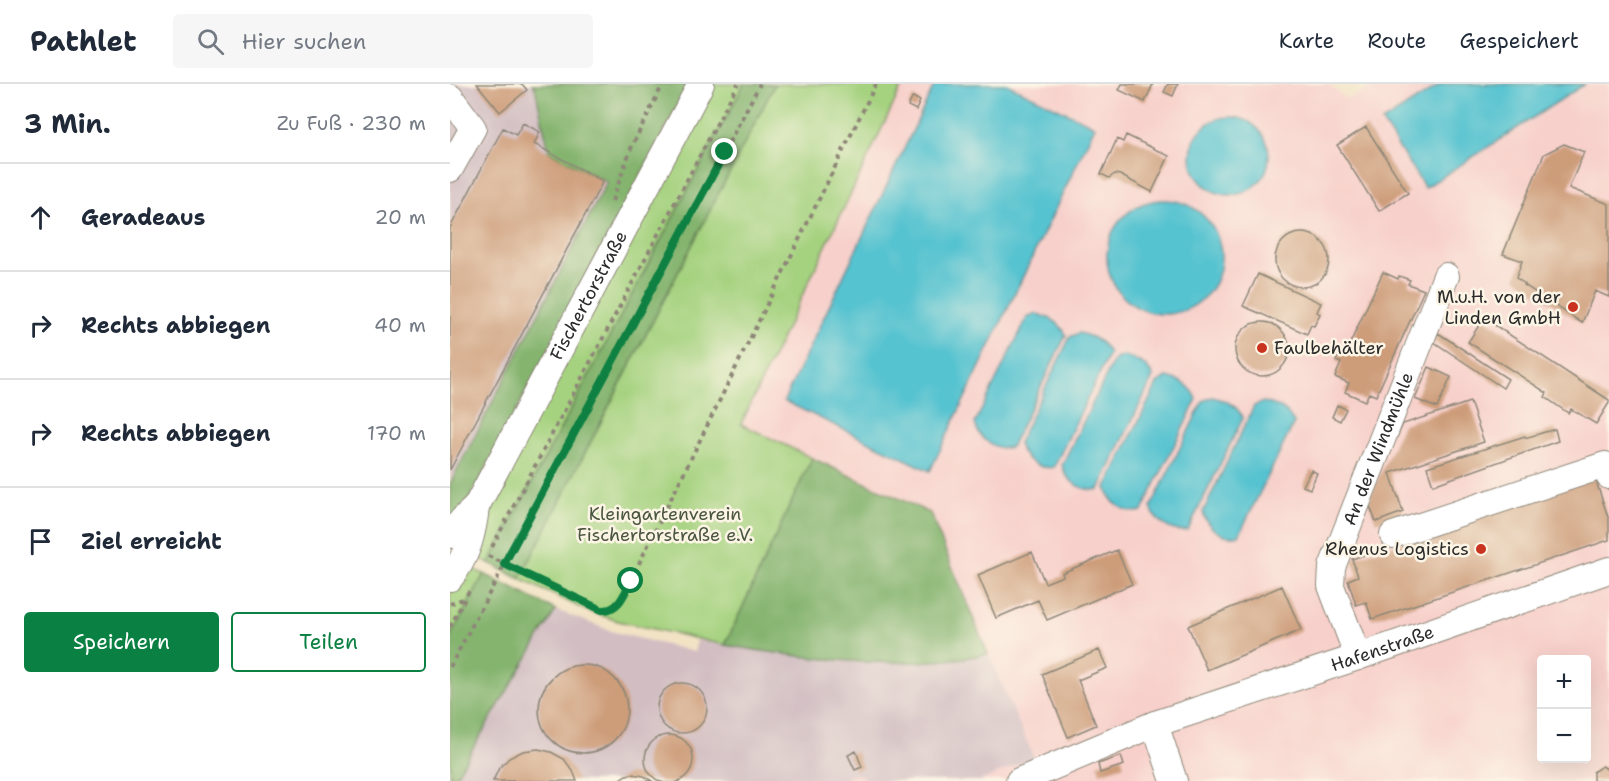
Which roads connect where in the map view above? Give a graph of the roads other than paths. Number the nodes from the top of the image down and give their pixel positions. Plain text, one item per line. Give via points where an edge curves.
1 (702, 84) edge
2 (450, 97) edge
3 (450, 169) edge
4 (1446, 276) dead end
5 (1609, 476) edge
6 (476, 507) junction
7 (450, 535) edge
8 (1393, 535) dead end
9 (1609, 570) edge
10 (458, 588) edge
11 (1358, 657) junction
12 (1155, 724) junction
13 (1019, 781) edge
14 (1174, 781) edge

1 - 6 street, Fischertorstraße
2 - 3 street via 473,128
4 - 11 street, An der Windmühle via 1332,567 1331,586
5 - 8 street via 1605,465
6 - 7 street, Fischertorstraße
6 - 10 street, Fischertorstraße
9 - 11 street, Hafenstraße
11 - 12 street, Hafenstraße
12 - 13 street, Hafenstraße
12 - 14 street

